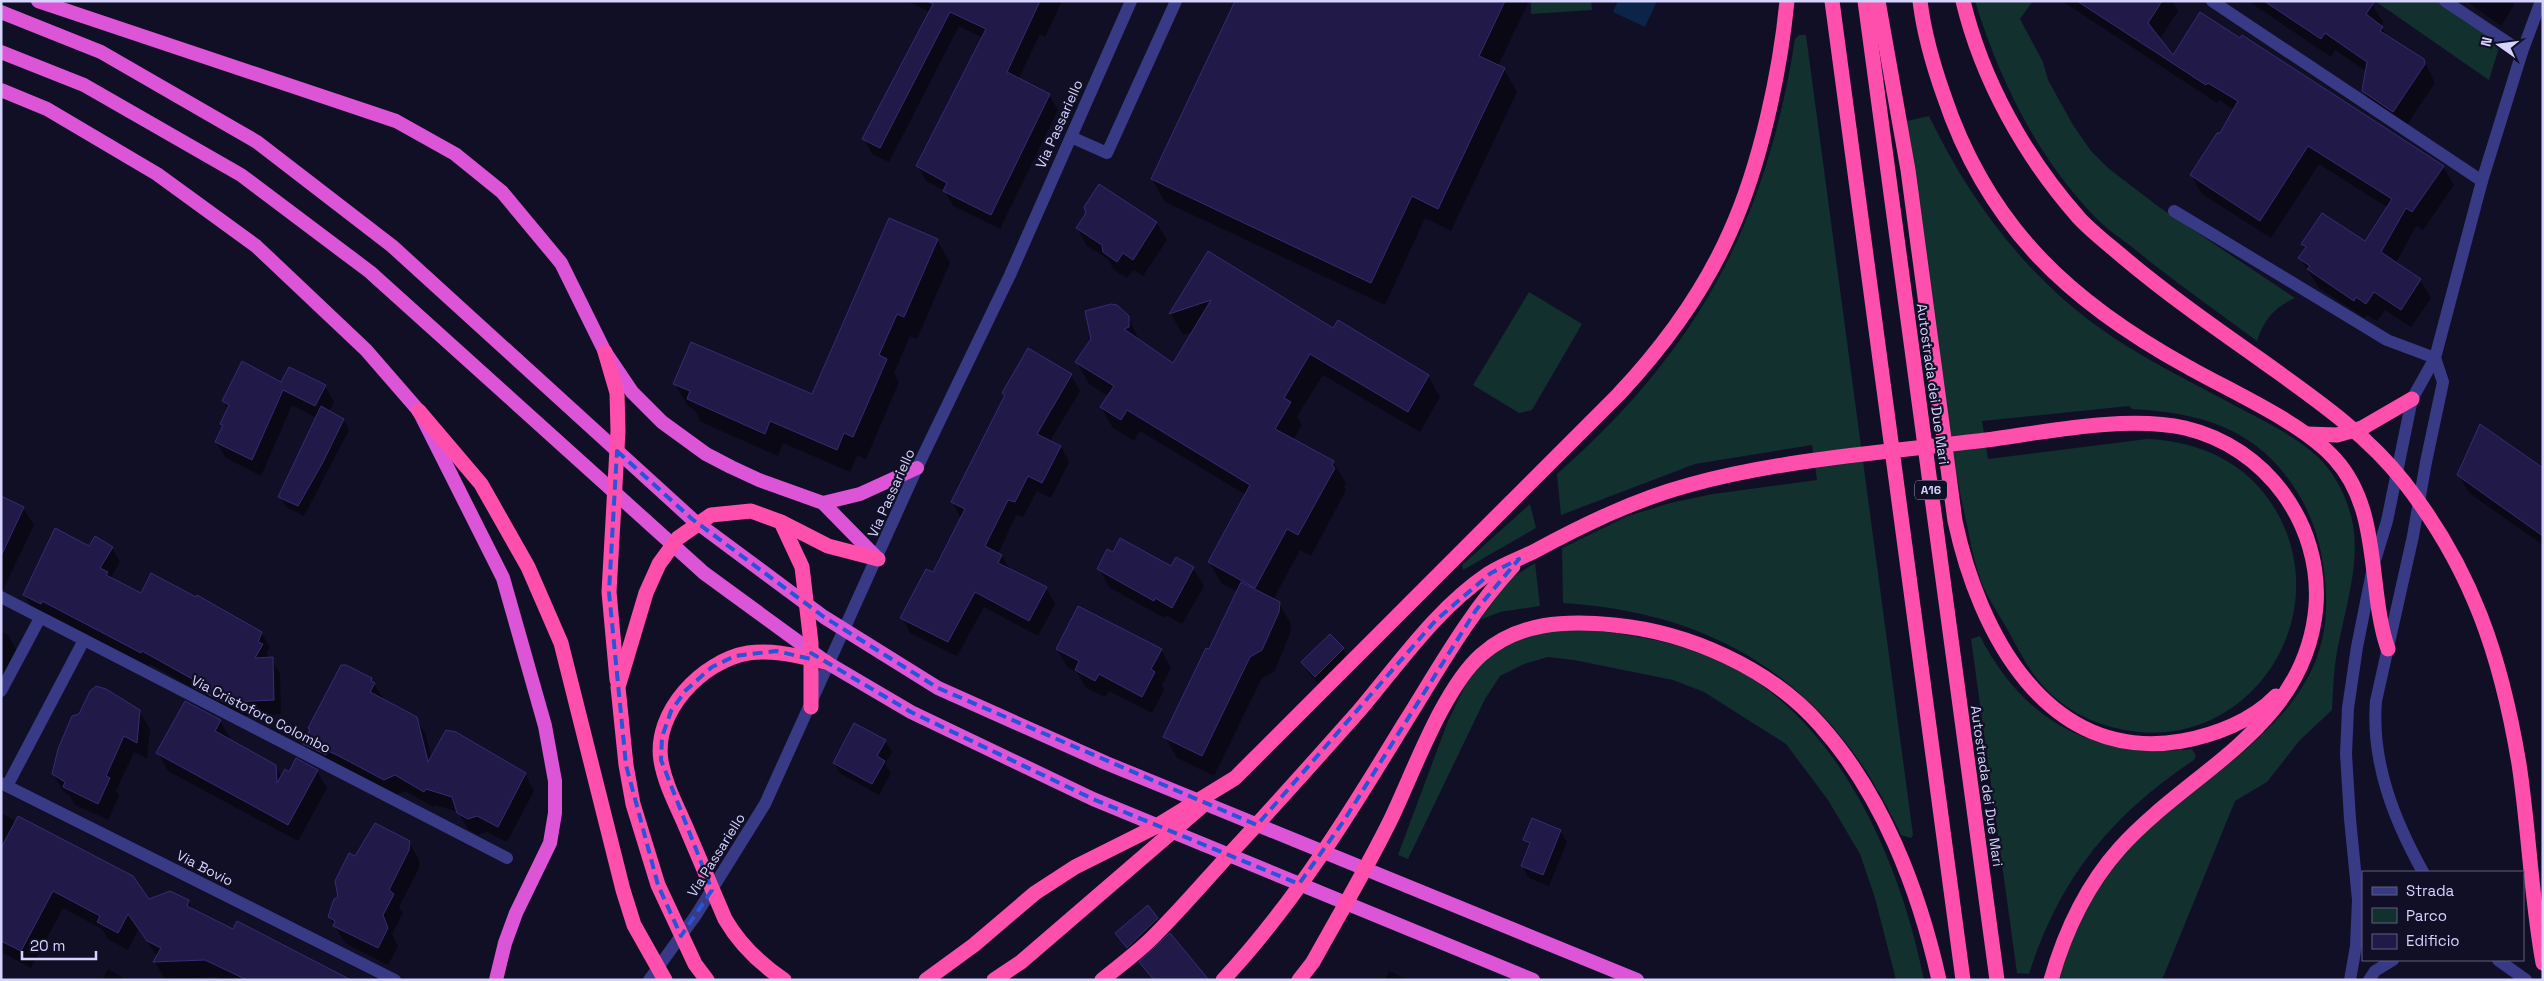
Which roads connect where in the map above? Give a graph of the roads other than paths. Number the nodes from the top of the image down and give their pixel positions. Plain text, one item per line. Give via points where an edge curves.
1 (38, 1) edge
2 (1131, 1) edge
3 (1176, 1) edge
4 (1787, 1) edge
5 (1832, 1) edge
6 (1865, 1) edge
7 (1878, 1) edge
8 (1920, 1) edge
9 (1963, 1) edge
10 (2212, 1) edge
11 (2445, 1) edge
12 (2541, 1) edge
13 (1, 12) edge
14 (1, 52) edge
15 (2522, 52) junction
16 (1, 90) edge
17 (1071, 137) junction
18 (2482, 182) junction
19 (2174, 212) dead end
20 (605, 352) junction
21 (2435, 358) junction
22 (2412, 399) junction
23 (419, 411) junction
24 (2307, 434) junction
25 (917, 468) junction
26 (823, 503) junction
27 (781, 522) junction
28 (878, 559) junction
29 (1519, 559) junction
30 (2373, 567) junction
31 (1, 597) edge
32 (40, 618) junction
33 (84, 640) junction
34 (2388, 649) junction
35 (826, 662) junction
36 (2293, 679) junction
37 (618, 687) junction
38 (1, 691) edge
39 (810, 707) junction
40 (1234, 778) junction
41 (4, 784) edge
42 (507, 858) dead end
43 (2423, 871) edge
44 (2391, 961) edge
45 (2499, 961) edge
46 (2543, 963) edge
47 (927, 979) edge
48 (395, 980) edge
49 (496, 980) edge
50 (649, 980) edge
51 (665, 980) edge
52 (707, 980) edge
53 (784, 980) edge
54 (994, 980) edge
55 (1102, 980) edge
56 (1223, 980) edge
57 (1299, 980) edge
58 (1533, 980) edge
59 (1637, 980) edge
60 (1939, 980) edge
61 (1963, 980) edge
62 (1997, 980) edge
63 (2051, 980) edge
64 (2350, 980) edge
65 (2369, 980) edge
66 (2526, 980) edge

1 - 20 highway via 396,121 455,154 502,192 560,263
2 - 17 street, Via Passariello
3 - 17 street via 1107,153
4 - 40 highway via 1765,124 1730,232 1681,318 1653,358
5 - 61 highway, A16
6 - 62 highway, Autostrada dei Due Mari / A16
7 - 36 highway via 1908,170 1955,521 1975,592 2007,655 2027,683 2065,718 2112,739 2136,744 2165,744 2221,730 2245,720 2272,701
8 - 24 highway via 1932,60 1954,126 1980,180 2015,231 2052,271 2138,339
9 - 46 highway via 1987,75 2048,179 2080,219 2153,282 2346,424 2404,482 2454,558 2478,604 2495,652 2507,701 2519,765
10 - 18 street
11 - 15 street
12 - 15 street
13 - 59 highway via 101,52 258,142 392,246 692,519 824,617 938,688 1106,763
14 - 35 highway via 84,84 241,175 370,272 704,573
15 - 18 street
16 - 23 highway via 47,109 158,174 256,246 366,350
17 - 25 street, Via Passariello via 1010,275
18 - 21 street
19 - 21 street via 2387,340
20 - 26 highway via 632,392 656,416 706,454 759,480
20 - 37 highway via 617,393 618,431 609,592
21 - 22 street
21 - 34 street via 2443,382
22 - 24 highway via 2362,428 2337,435
22 - 30 street via 2387,521
23 - 49 highway via 503,578 545,726 555,781 555,813 550,843 502,951
23 - 51 highway via 481,484 528,567 562,643 622,890 634,925
24 - 30 highway via 2336,460 2355,488 2367,524
25 - 26 highway via 860,494
25 - 28 street, Via Passariello
26 - 28 highway
27 - 28 highway via 828,546
27 - 37 highway via 751,511 711,515 678,538 659,564 646,593
27 - 39 highway via 802,567 811,643
28 - 39 street, Via Passariello
29 - 36 highway via 1646,499 1726,476 2002,437 2124,424 2165,425 2222,442 2256,462 2296,512 2312,556 2316,602 2306,654
29 - 55 highway via 1490,573 1436,620 1306,771 1152,938
29 - 56 highway via 1496,583 1457,639 1343,822 1256,945
30 - 34 highway
30 - 64 street via 2348,708 2348,782 2358,900 2356,946
31 - 32 street, Via Cristoforo Colombo
32 - 33 street, Via Cristoforo Colombo
32 - 38 street
33 - 41 street
33 - 42 street, Via Cristoforo Colombo
34 - 43 street via 2376,701 2377,750 2394,813
35 - 53 highway via 776,652 735,656 712,667 686,690 671,711 662,737 661,760 668,784 725,919 749,952
35 - 58 highway via 911,712 1094,800
36 - 63 highway via 2255,733 2152,817 2108,863 2070,923
37 - 52 highway via 633,804 658,885 695,964
39 - 50 street, Via Passariello via 765,804 696,915
40 - 47 highway via 1155,826 1067,872 1035,893 974,945
40 - 54 highway via 1021,962
41 - 48 street, Via Bovio
44 - 65 street via 2375,971
45 - 66 street
57 - 60 highway via 1313,962 1389,822 1440,715 1465,674 1479,656 1502,640 1554,622 1629,626 1676,637 1720,654 1756,674 1785,693 1818,723 1867,790 1896,850 1919,907

